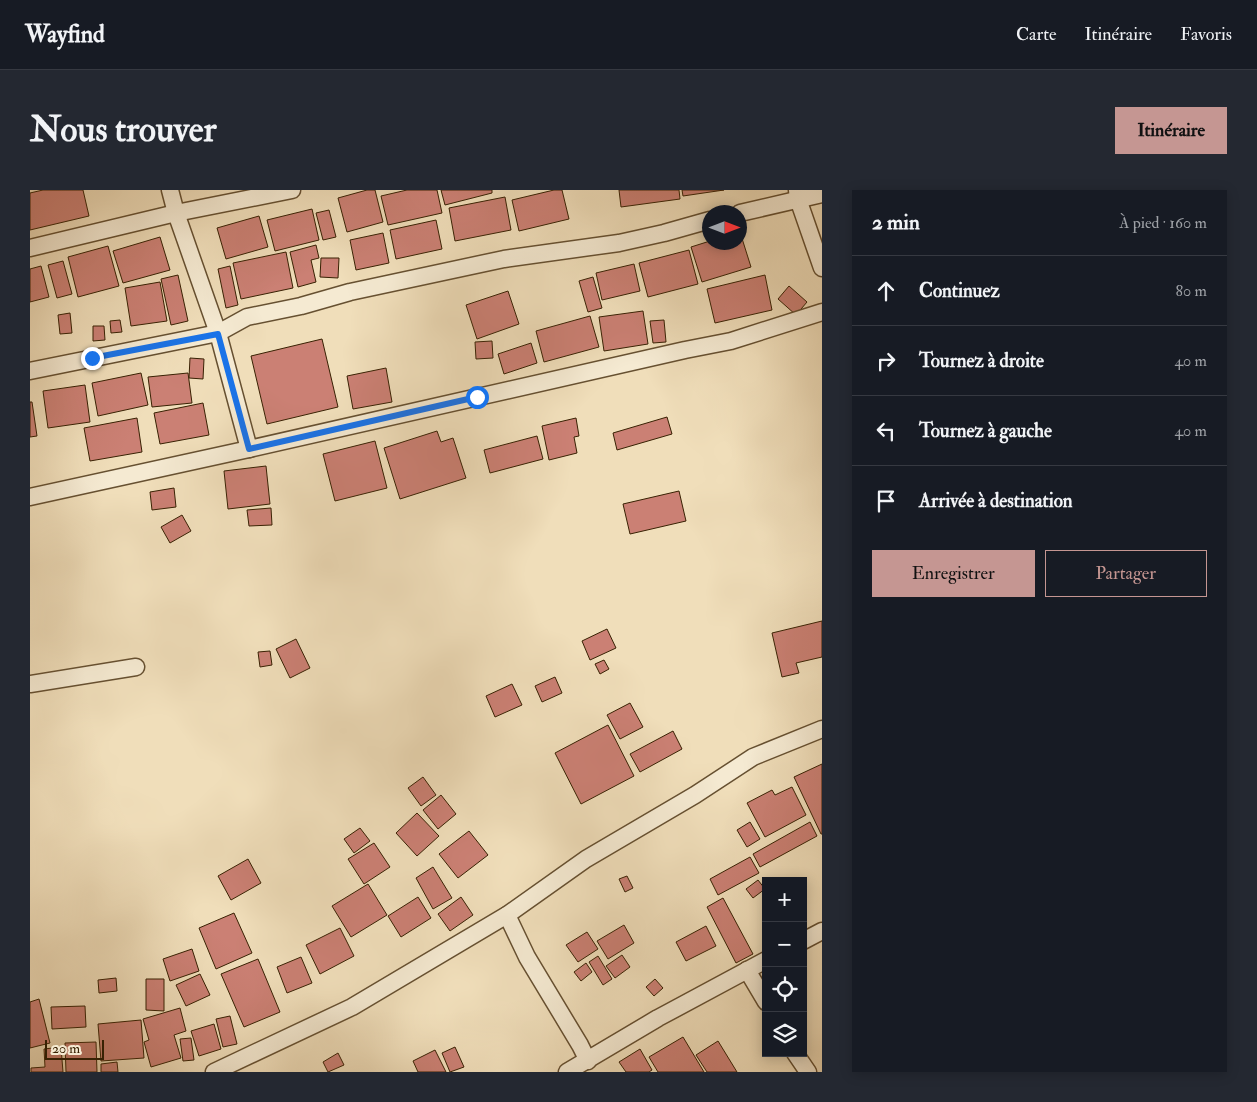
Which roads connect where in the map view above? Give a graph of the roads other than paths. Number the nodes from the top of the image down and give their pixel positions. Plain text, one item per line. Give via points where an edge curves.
1 (170, 190) edge
2 (292, 190) edge
3 (798, 194) edge
4 (822, 194) edge
5 (747, 211) edge
6 (176, 214) junction
7 (702, 222) edge
8 (30, 248) edge
9 (822, 268) edge
10 (822, 312) edge
11 (218, 334) junction
12 (30, 371) edge
13 (249, 449) junction
14 (30, 497) edge
15 (136, 667) dead end
16 (30, 684) edge
17 (822, 729) edge
18 (507, 915) junction
19 (822, 931) edge
20 (807, 939) edge
21 (762, 962) edge
22 (748, 970) junction
23 (762, 995) edge
24 (798, 1057) edge
25 (588, 1061) junction
26 (214, 1072) edge
27 (567, 1072) edge
28 (808, 1072) edge

1 - 6 street
2 - 6 street
3 - 4 street
3 - 5 street
3 - 9 street
6 - 8 street
6 - 11 street
7 - 11 street via 619,243 504,259 350,292 247,317
10 - 13 street via 731,341
11 - 12 street
11 - 13 street
13 - 14 street
15 - 16 street
17 - 18 street via 753,757 695,796 586,859
18 - 25 street via 527,957
18 - 26 street via 352,1007
19 - 20 street
21 - 22 street
22 - 23 street
22 - 25 street via 658,1018
24 - 28 street
25 - 27 street

